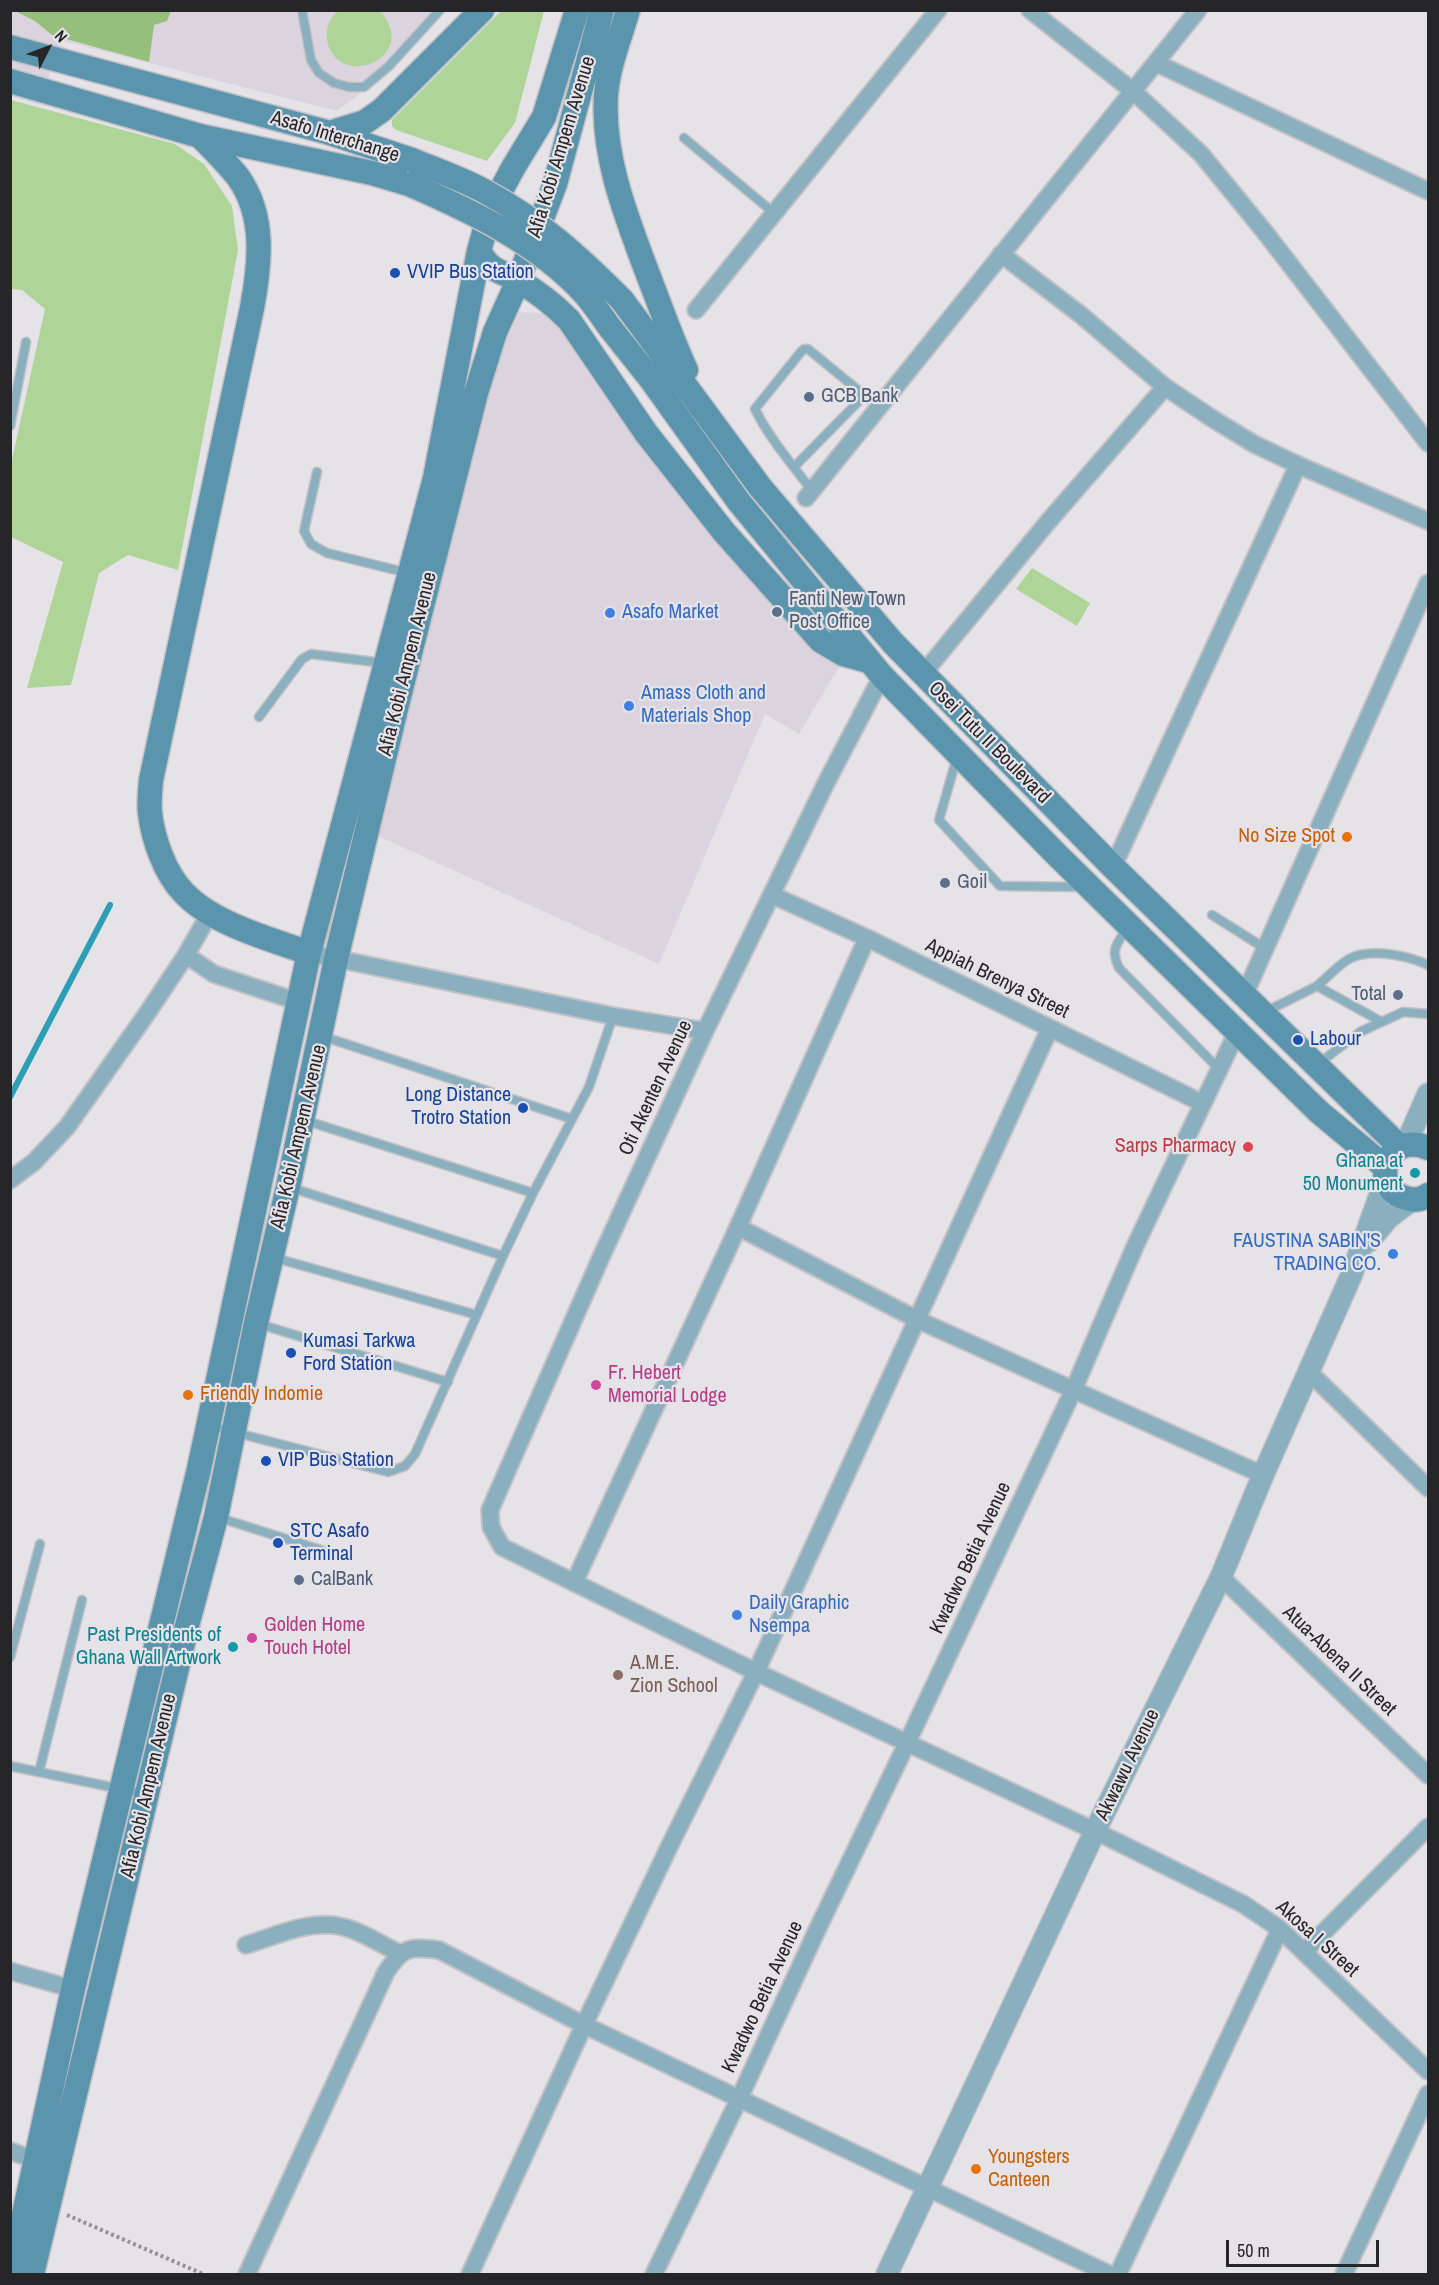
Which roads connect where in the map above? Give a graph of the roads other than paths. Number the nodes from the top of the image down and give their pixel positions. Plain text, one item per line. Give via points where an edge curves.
1 (440, 10) edge
2 (482, 10) edge
3 (577, 10) edge
4 (602, 10) edge
5 (628, 10) edge
6 (938, 10) edge
7 (1030, 10) edge
8 (1198, 10) edge
9 (303, 12) edge
10 (15, 46) edge
11 (1156, 63) junction
12 (10, 81) edge
13 (1134, 92) junction
14 (330, 133) junction
15 (200, 136) junction
16 (684, 138) dead end
17 (1428, 191) edge
18 (774, 213) junction
19 (479, 251) junction
20 (1001, 254) junction
21 (518, 280) junction
22 (622, 300) joint
23 (696, 310) dead end
24 (611, 329) joint
25 (26, 342) dead end
26 (1165, 387) junction
27 (704, 410) junction
28 (10, 426) edge
29 (1428, 443) edge
30 (1298, 465) junction
31 (794, 467) junction
32 (317, 472) dead end
33 (809, 494) joint
34 (1428, 521) edge
35 (411, 573) junction
36 (1428, 583) edge
37 (387, 664) junction
38 (875, 668) junction
39 (922, 675) junction
40 (259, 717) dead end
41 (958, 754) junction
42 (1113, 867) junction
43 (1091, 887) junction
44 (772, 895) junction
45 (210, 912) junction
46 (1212, 915) dead end
47 (1129, 925) junction
48 (867, 938) junction
49 (1266, 949) junction
50 (309, 953) junction
51 (186, 955) junction
52 (336, 959) junction
53 (1428, 965) edge
54 (1317, 986) junction
55 (1244, 996) junction
56 (299, 1002) junction
57 (1262, 1014) junction
58 (1428, 1014) edge
59 (613, 1016) junction
60 (1382, 1022) junction
61 (1050, 1028) junction
62 (705, 1031) junction
63 (1237, 1032) junction
64 (321, 1036) junction
65 (1316, 1066) junction
66 (1218, 1068) junction
67 (1428, 1094) edge
68 (1202, 1103) junction
69 (303, 1119) junction
70 (572, 1119) junction
71 (1411, 1146) edge
72 (1385, 1173) junction
73 (10, 1180) edge
74 (288, 1187) junction
75 (533, 1193) junction
76 (1423, 1199) edge
77 (738, 1227) junction
78 (1361, 1251) junction
79 (503, 1256) junction
80 (272, 1257) junction
81 (477, 1315) junction
82 (918, 1320) junction
83 (256, 1323) junction
84 (1308, 1371) junction
85 (448, 1382) junction
86 (1073, 1391) junction
87 (208, 1425) junction
88 (235, 1433) junction
89 (1263, 1475) junction
90 (1428, 1488) edge
91 (216, 1517) junction
92 (491, 1527) joint
93 (40, 1544) dead end
94 (340, 1556) dead end
95 (1221, 1577) junction
96 (574, 1583) junction
97 (82, 1600) dead end
98 (10, 1657) edge
99 (756, 1672) junction
100 (907, 1743) junction
101 (10, 1766) edge
102 (39, 1772) junction
103 (1428, 1775) edge
104 (121, 1790) junction
105 (146, 1794) junction
106 (1428, 1827) edge
107 (1095, 1831) junction
108 (1280, 1929) junction
109 (246, 1945) dead end
110 (1304, 1952) junction
111 (399, 1953) junction
112 (10, 1971) edge
113 (79, 2003) junction
114 (584, 2025) junction
115 (1428, 2072) edge
116 (1428, 2094) edge
117 (739, 2099) junction
118 (10, 2151) edge
119 (36, 2160) junction
120 (926, 2187) junction
121 (15, 2235) edge
122 (10, 2268) edge
123 (32, 2274) edge
124 (247, 2274) edge
125 (470, 2274) edge
126 (654, 2274) edge
127 (887, 2274) edge
128 (1109, 2274) edge
129 (1118, 2274) edge
130 (1344, 2274) edge

1 - 9 lane via 389,66 364,87 334,83 319,73 311,60
2 - 14 main road via 382,111 365,122
3 - 19 main road, Afia Kobi Ampem Avenue via 544,117 490,212
4 - 21 main road, Afia Kobi Ampem Avenue via 555,184
5 - 27 main road via 606,95 619,193 672,340
6 - 18 street
7 - 13 street
8 - 11 street
10 - 14 main road, Asafo Interchange
11 - 13 street
11 - 17 street
12 - 15 main road, Asafo Interchange
13 - 20 street
13 - 29 street via 1208,163
14 - 22 main road, Asafo Interchange, bridge via 412,160 483,190 534,221 578,255
15 - 24 main road, Asafo Interchange, bridge via 372,173 441,198 549,260 584,293
15 - 45 main road via 239,178 252,206 260,264 151,780 150,812 168,870 184,894
16 - 18 lane
18 - 23 street
19 - 21 main road via 495,271
19 - 35 main road, Afia Kobi Ampem Avenue via 435,478
20 - 26 street via 1081,315
20 - 33 street
21 - 38 main road via 569,320 681,478 821,641
21 - 52 main road, Afia Kobi Ampem Avenue via 495,332 476,393
22 - 27 main road, Osei Tutu II Boulevard
24 - 38 main road, Osei Tutu II Boulevard via 739,502
25 - 28 lane
26 - 30 street via 1254,444
26 - 39 street
27 - 39 main road, Osei Tutu II Boulevard via 760,487
30 - 34 street
30 - 42 street
31 - 31 lane via 755,409 800,353 808,350 858,390 858,401
31 - 33 lane
32 - 35 lane via 304,531 311,544 327,553
35 - 37 main road, Afia Kobi Ampem Avenue
36 - 49 street
37 - 40 lane via 311,654 302,659
37 - 50 main road, Afia Kobi Ampem Avenue
38 - 41 main road, Osei Tutu II Boulevard
38 - 44 street, Oti Akenten Avenue
39 - 42 main road, Osei Tutu II Boulevard
41 - 43 main road, Osei Tutu II Boulevard
41 - 43 lane via 939,820 1000,886
42 - 55 main road, Osei Tutu II Boulevard
43 - 47 main road, Osei Tutu II Boulevard
44 - 48 street, Appiah Brenya Street
44 - 62 street, Oti Akenten Avenue
45 - 50 main road via 243,930
45 - 51 street
46 - 49 lane
47 - 63 main road, Osei Tutu II Boulevard
47 - 66 lane via 1114,949 1119,968
48 - 61 street, Appiah Brenya Street
48 - 77 street
49 - 55 street
50 - 52 street
50 - 56 main road, Afia Kobi Ampem Avenue
51 - 56 street via 214,974
51 - 73 street via 67,1127 34,1162
52 - 59 street
52 - 64 main road, Afia Kobi Ampem Avenue
53 - 54 lane via 1400,955 1370,954 1350,958
54 - 57 lane
54 - 60 lane
55 - 57 main road, Osei Tutu II Boulevard
56 - 87 main road, Afia Kobi Ampem Avenue
57 - 65 main road, Osei Tutu II Boulevard
58 - 60 lane via 1403,1012
59 - 62 street
59 - 70 lane via 589,1087
60 - 65 lane via 1360,1032
61 - 68 street, Appiah Brenya Street
61 - 82 street
62 - 92 street, Oti Akenten Avenue via 490,1510
63 - 66 street, Kwadwo Betia Avenue
63 - 72 main road, Osei Tutu II Boulevard
64 - 69 main road, Afia Kobi Ampem Avenue
64 - 70 lane
65 - 71 main road, Osei Tutu II Boulevard
66 - 68 street, Kwadwo Betia Avenue
67 - 71 street
68 - 86 street, Kwadwo Betia Avenue
69 - 74 main road, Afia Kobi Ampem Avenue
69 - 75 lane
70 - 75 lane
71 - 72 main road via 1390,1155
72 - 76 main road, Osei Tutu II Boulevard via 1391,1189 1400,1197
72 - 78 street, Akwawu Avenue
74 - 79 lane
74 - 80 main road, Afia Kobi Ampem Avenue
75 - 79 lane
76 - 78 street, Akwawu Avenue via 1388,1218
77 - 82 street
77 - 96 street
78 - 84 street, Akwawu Avenue
79 - 81 lane
80 - 81 lane
80 - 83 main road, Afia Kobi Ampem Avenue
81 - 85 lane
82 - 86 street
82 - 99 street
83 - 85 lane
83 - 88 main road, Afia Kobi Ampem Avenue
84 - 89 street, Akwawu Avenue
84 - 90 street
85 - 88 lane via 415,1454 405,1466 388,1472
86 - 89 street
86 - 100 street, Kwadwo Betia Avenue
87 - 88 lane
87 - 104 main road, Afia Kobi Ampem Avenue
88 - 91 main road, Afia Kobi Ampem Avenue
89 - 95 street, Akwawu Avenue
91 - 94 lane
91 - 105 main road, Afia Kobi Ampem Avenue
92 - 96 street, Akosa I Street via 502,1546
93 - 98 lane
95 - 103 street, Atua-Abena II Street
95 - 107 street, Akwawu Avenue
96 - 99 street, Akosa I Street
97 - 102 lane
99 - 100 street, Akosa I Street
99 - 114 street
100 - 107 street, Akosa I Street
100 - 117 street, Kwadwo Betia Avenue
101 - 102 lane
102 - 104 lane
104 - 105 lane
104 - 113 main road, Afia Kobi Ampem Avenue
105 - 113 main road, Afia Kobi Ampem Avenue
106 - 110 street
107 - 108 street, Akosa I Street via 1243,1904
107 - 120 street, Akwawu Avenue
108 - 110 street, Akosa I Street
108 - 129 street
109 - 111 street via 312,1925 338,1926
110 - 115 street, Akosa I Street
111 - 114 street via 419,1947 439,1950
111 - 124 street via 386,1972
112 - 113 street
113 - 119 main road, Afia Kobi Ampem Avenue
113 - 123 main road, Afia Kobi Ampem Avenue via 48,2206
114 - 117 street
114 - 125 street
116 - 130 street
117 - 120 street
117 - 126 street, Kwadwo Betia Avenue
118 - 119 street
119 - 121 main road, Afia Kobi Ampem Avenue
120 - 127 street, Akwawu Avenue
120 - 128 street
121 - 122 main road, Afia Kobi Ampem Avenue

